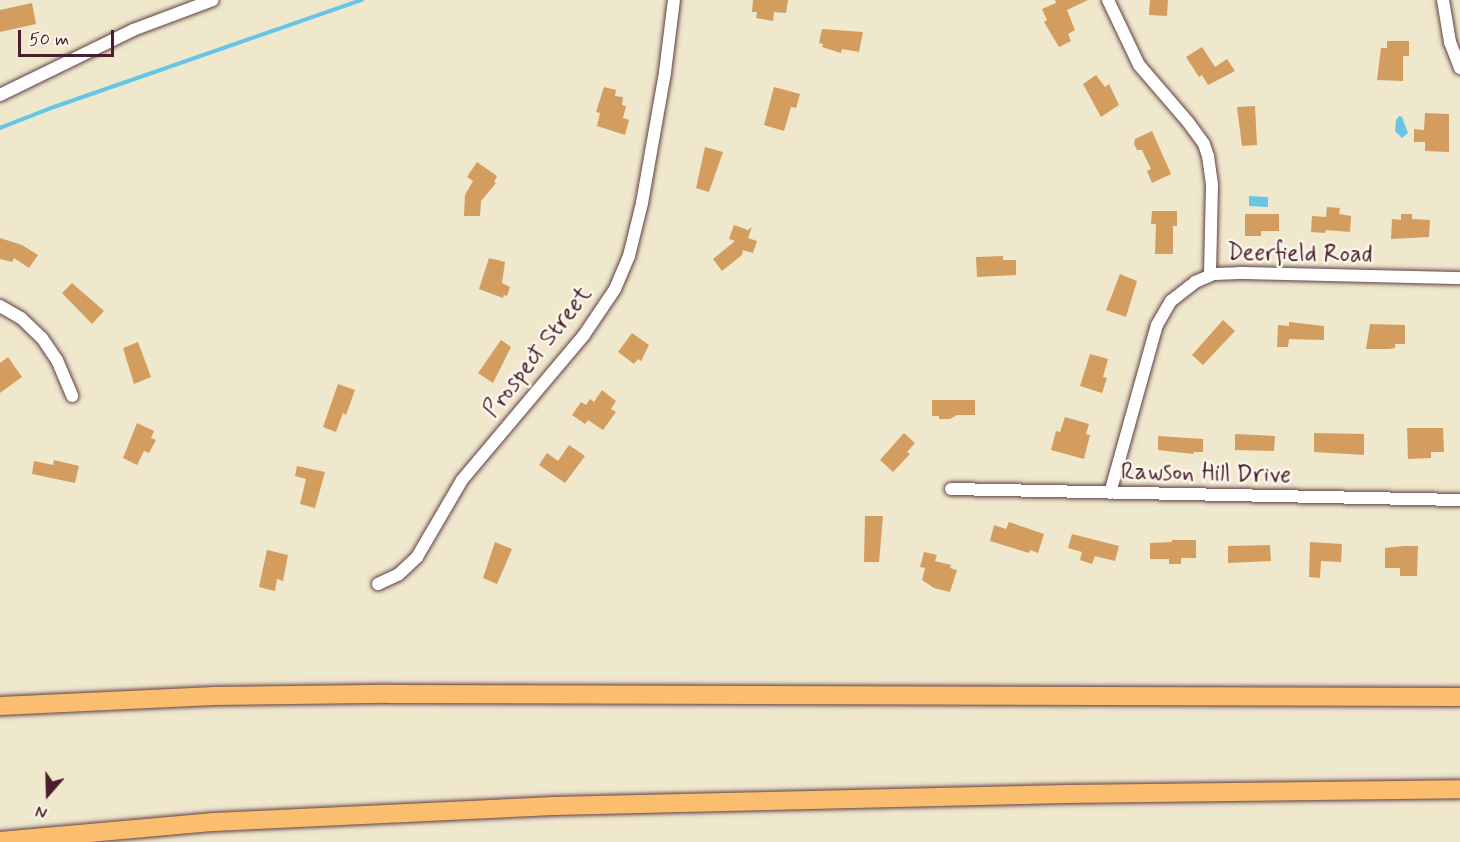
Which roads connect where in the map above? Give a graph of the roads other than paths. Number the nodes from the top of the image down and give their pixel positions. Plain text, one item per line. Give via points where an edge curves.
1 (213, 0) edge
2 (674, 0) edge
3 (1108, 0) edge
4 (1443, 0) edge
5 (1460, 68) edge
6 (0, 94) edge
7 (1210, 275) junction
8 (1460, 278) edge
9 (0, 306) edge
10 (72, 396) dead end
11 (951, 489) dead end
12 (1110, 493) junction
13 (1460, 501) edge
14 (378, 584) dead end
15 (1460, 697) edge
16 (0, 706) edge
17 (1460, 789) edge
18 (0, 841) edge

1 - 6 street via 133,30
2 - 14 street, Prospect Street via 642,203 629,256 615,289 584,335 462,480 417,557 399,574
3 - 7 street via 1139,65 1188,122 1209,156
4 - 5 street via 1450,42
7 - 8 street, Deerfield Road via 1324,273
7 - 12 street, Deerfield Road via 1174,298 1159,320
9 - 10 street via 21,318 42,338 57,360
11 - 12 street, Rawson Hill Drive
12 - 13 street, Rawson Hill Drive
15 - 16 highway via 389,694
17 - 18 highway via 554,806 214,822

